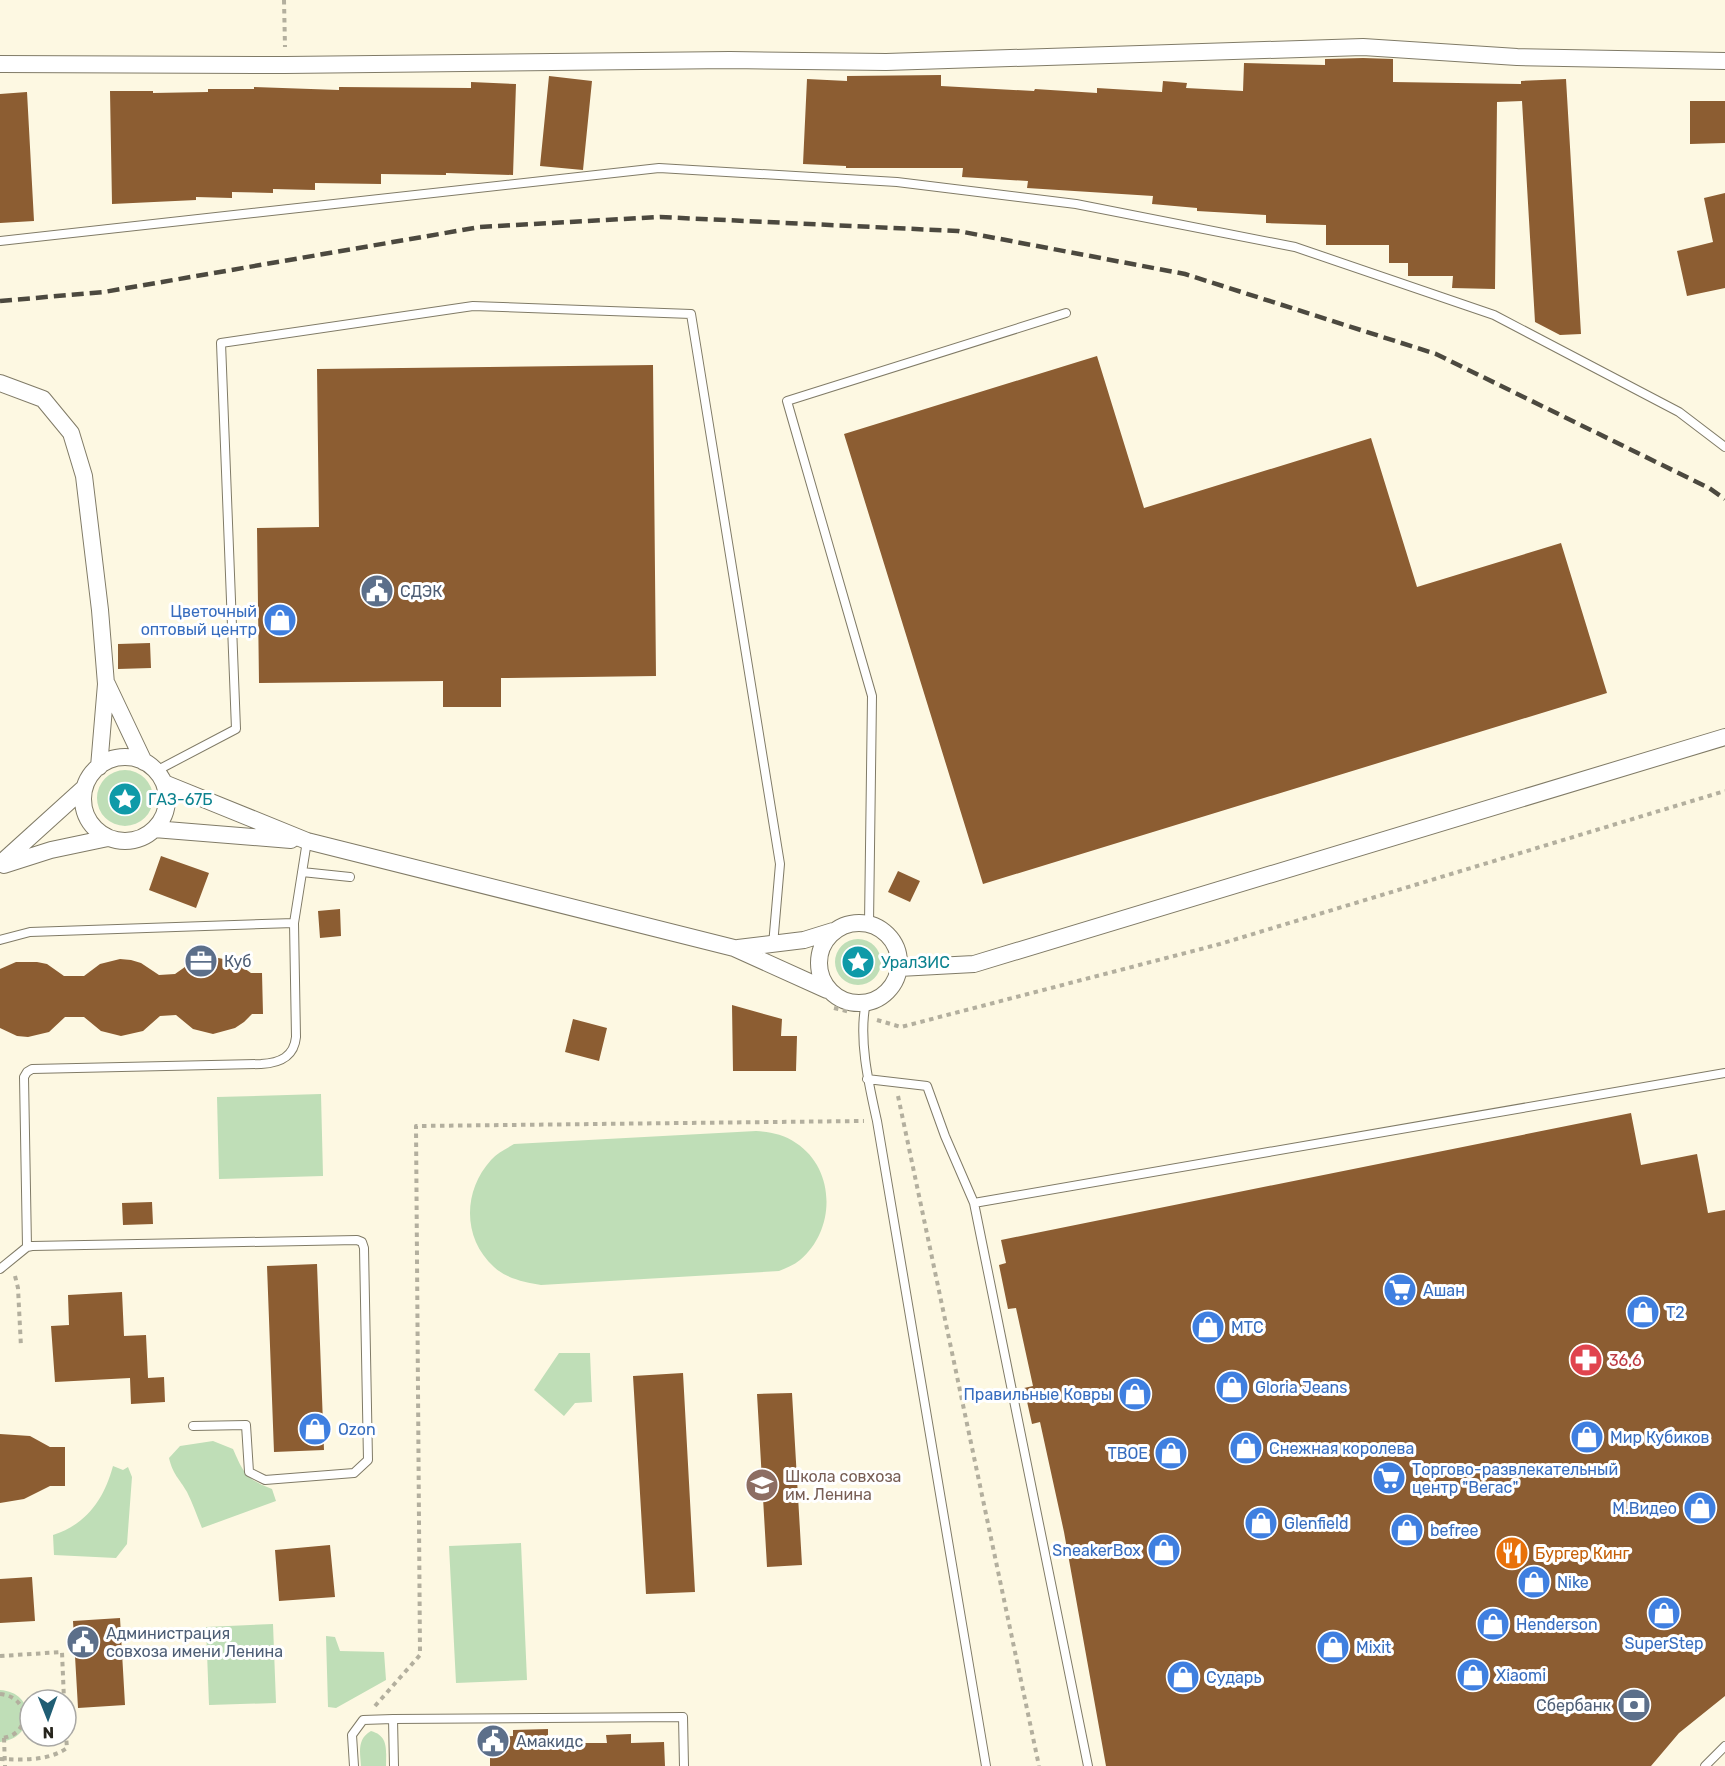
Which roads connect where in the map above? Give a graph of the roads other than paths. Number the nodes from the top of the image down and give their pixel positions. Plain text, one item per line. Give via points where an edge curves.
1 (1725, 62) edge
2 (0, 64) edge
3 (0, 241) edge
4 (1066, 313) dead end
5 (0, 383) edge
6 (1725, 447) edge
7 (106, 684) junction
8 (1725, 738) edge
9 (99, 767) junction
10 (154, 772) junction
11 (84, 788) junction
12 (154, 829) junction
13 (108, 838) junction
14 (307, 841) junction
15 (0, 865) edge
16 (302, 872) junction
17 (350, 877) dead end
18 (294, 923) junction
19 (869, 924) junction
20 (834, 931) junction
21 (0, 940) edge
22 (773, 945) junction
23 (734, 948) junction
24 (898, 968) junction
25 (827, 990) junction
26 (865, 1009) junction
27 (1725, 1073) edge
28 (867, 1079) junction
29 (974, 1203) junction
30 (27, 1247) junction
31 (0, 1269) edge
32 (194, 1426) dead end
33 (393, 1719) junction
34 (1725, 1746) edge
35 (354, 1766) edge
36 (394, 1766) edge
37 (684, 1766) edge
38 (986, 1766) edge
39 (1088, 1766) edge
40 (1705, 1766) edge

1 - 2 street via 1517,57 1363,47 886,62
3 - 6 lane via 659,168 897,182 1076,204 1295,247 1494,315 1679,412
4 - 19 lane via 787,401 872,696
5 - 7 street via 43,399 71,433 84,476
7 - 9 street
7 - 10 street
8 - 24 street via 974,964
9 - 10 street via 120,757 130,758
9 - 11 street
10 - 12 street via 167,797 162,819
10 - 14 street
10 - 22 lane via 236,729 221,342 473,306 691,314 780,864
11 - 13 street via 83,807 88,821
11 - 15 street
12 - 13 street via 128,841
12 - 14 street
13 - 15 street
14 - 16 lane
14 - 23 street
16 - 17 lane
16 - 18 lane
18 - 21 lane via 30,932
18 - 30 lane via 295,1046 276,1063 27,1072
19 - 20 street via 857,922
19 - 24 street via 880,928 895,945
20 - 22 street
20 - 25 street via 819,955 819,970
22 - 23 street
23 - 25 street
24 - 26 street via 888,990
25 - 26 street
26 - 28 lane
27 - 29 lane
28 - 29 lane via 927,1086
28 - 38 lane
29 - 39 lane
30 - 31 lane
30 - 32 lane via 362,1242 368,1460 354,1473 265,1480 249,1472 246,1425
33 - 35 lane via 363,1720 352,1735
33 - 36 lane
33 - 37 lane via 683,1717
34 - 40 lane

